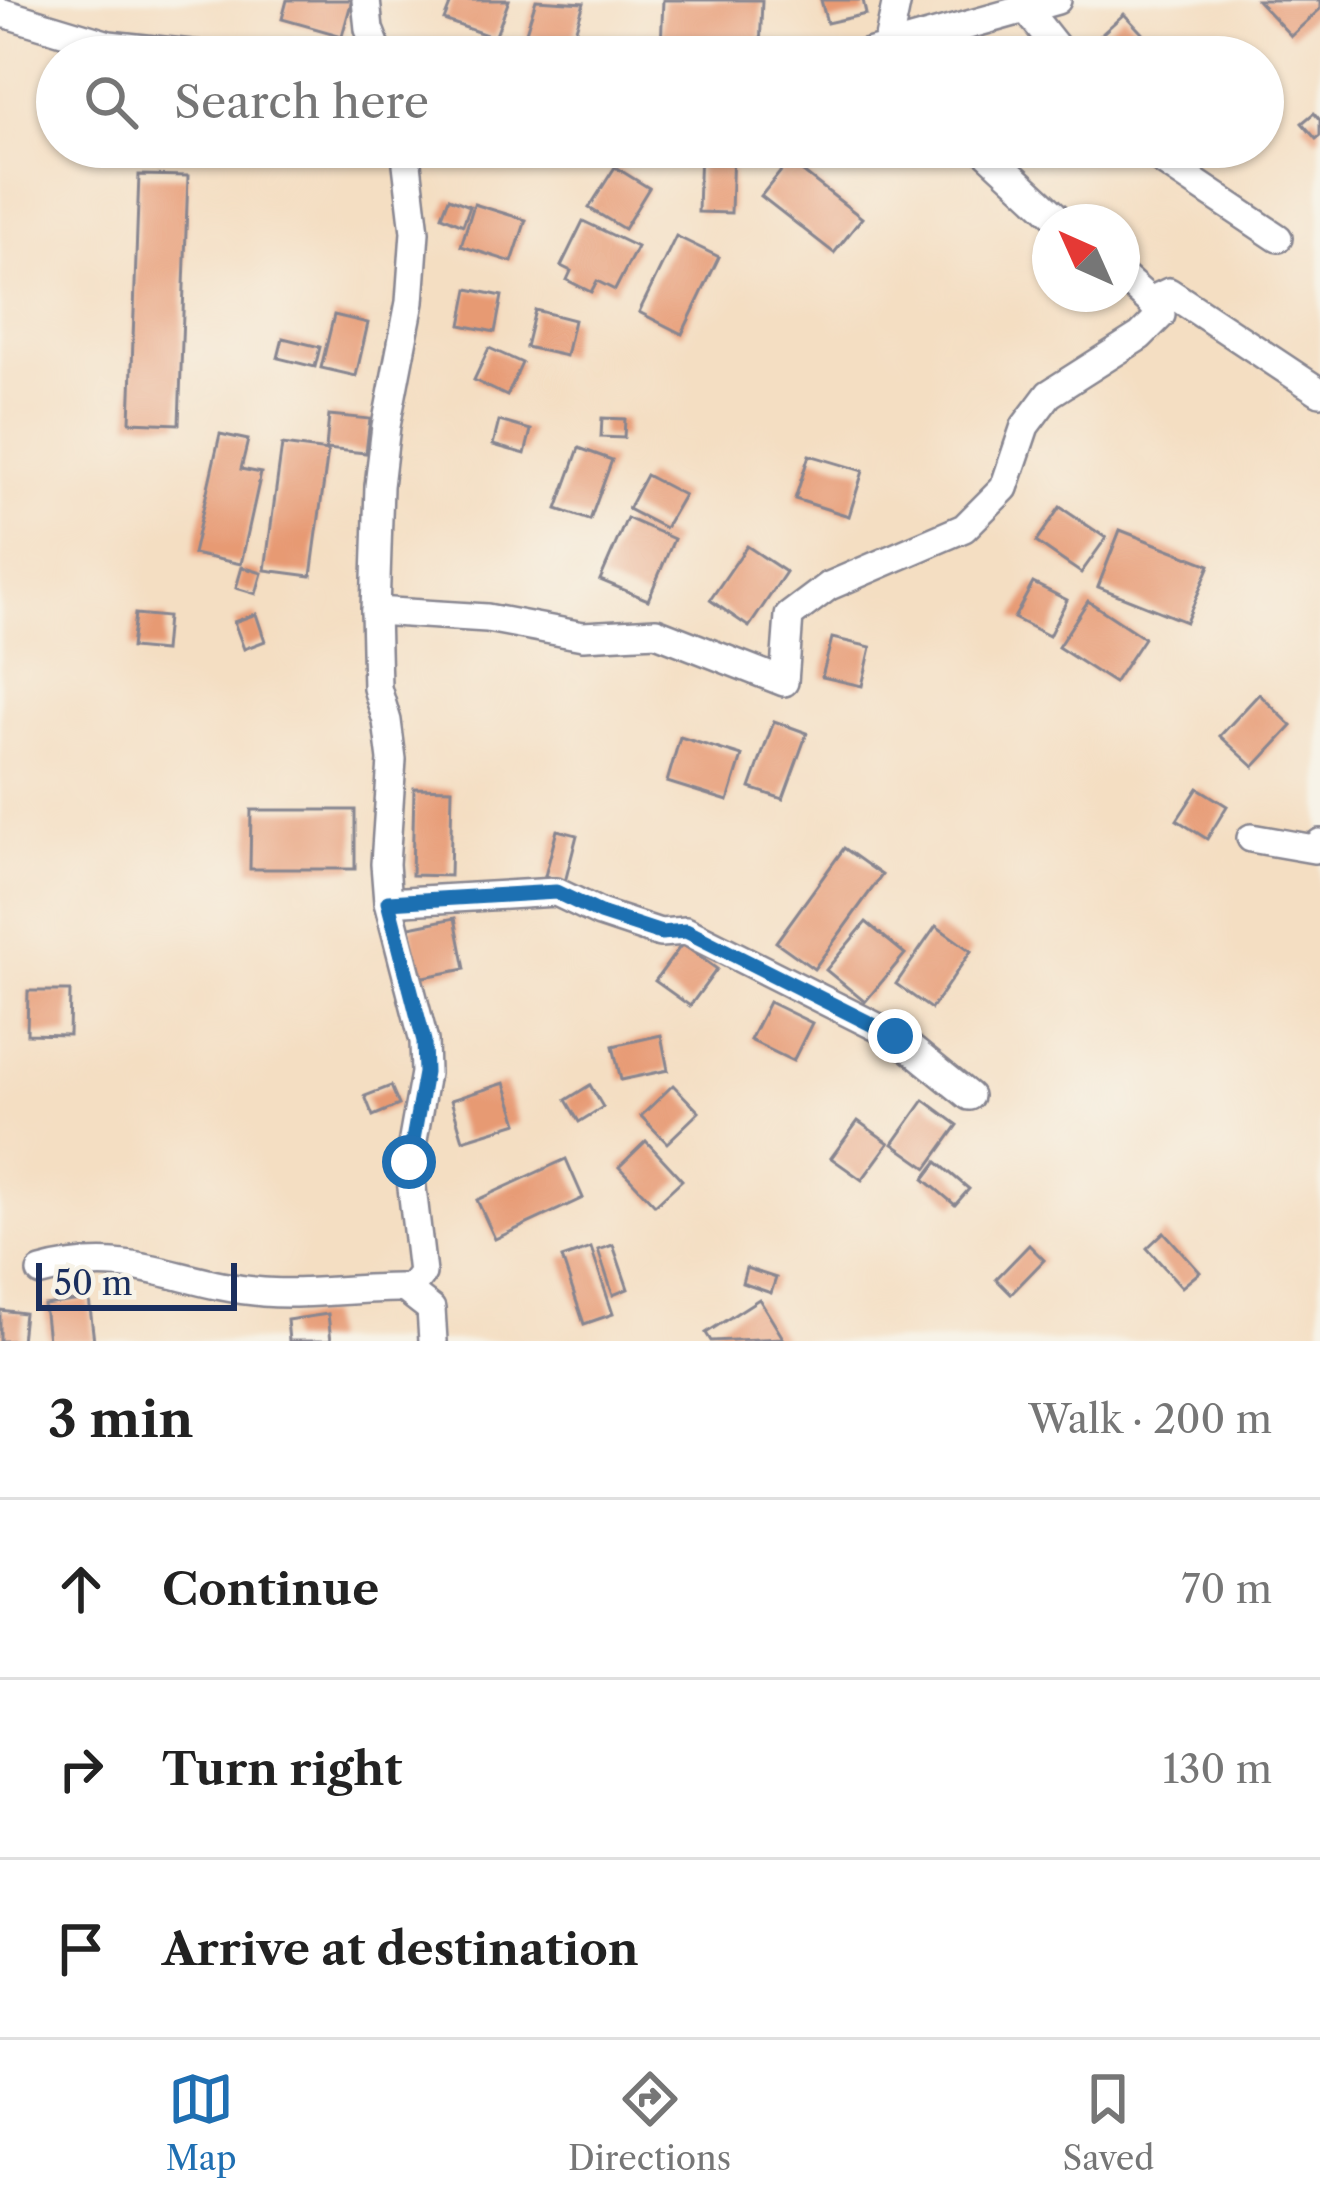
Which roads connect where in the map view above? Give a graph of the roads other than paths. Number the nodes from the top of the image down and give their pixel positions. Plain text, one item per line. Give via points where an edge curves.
1 (366, 0) edge
2 (897, 0) edge
3 (1057, 0) edge
4 (1026, 8) junction
5 (0, 12) edge
6 (79, 36) edge
7 (372, 36) edge
8 (893, 36) edge
9 (940, 36) edge
10 (1048, 36) edge
11 (407, 168) edge
12 (1003, 168) edge
13 (1173, 168) edge
14 (1042, 204) edge
15 (1278, 238) dead end
16 (1140, 292) edge
17 (1150, 301) junction
18 (1320, 392) edge
19 (375, 611) junction
20 (1251, 838) dead end
21 (1320, 843) edge
22 (388, 902) junction
23 (969, 1096) dead end
24 (41, 1272) dead end
25 (404, 1288) junction
26 (433, 1341) edge

1 - 7 street
2 - 8 street
3 - 4 street
4 - 9 street
4 - 10 street
5 - 6 street
11 - 19 street via 415,232 410,302 379,486
12 - 14 street
13 - 15 street
16 - 17 street
17 - 18 street via 1169,292
17 - 19 street via 1161,315 1140,337 1049,394 1025,426 1004,488 964,527 829,586 789,616 784,682 656,632 583,636 487,618
19 - 22 street via 377,688 392,760
20 - 21 street via 1314,849
22 - 23 street via 556,892 661,933 686,931 895,1036
22 - 25 street via 424,1041 409,1162 422,1273
24 - 25 street via 122,1262 264,1292
25 - 26 street via 431,1310

